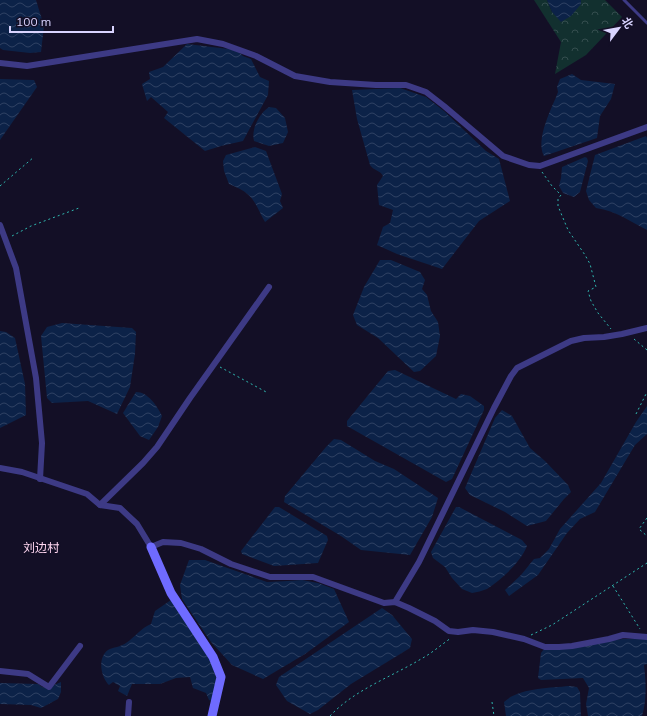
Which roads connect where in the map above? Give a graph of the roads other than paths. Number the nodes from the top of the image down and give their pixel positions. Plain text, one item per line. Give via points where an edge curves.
1 (624, 0) edge
2 (647, 23) edge
3 (0, 63) edge
4 (647, 127) edge
5 (0, 225) edge
6 (3, 241) edge
7 (269, 287) dead end
8 (647, 328) edge
9 (0, 468) edge
10 (40, 479) junction
11 (100, 505) junction
12 (151, 547) junction
13 (395, 602) junction
14 (646, 637) edge
15 (80, 646) dead end
16 (0, 671) edge
17 (128, 702) dead end
18 (128, 716) edge
19 (212, 716) edge

1 - 2 lane
3 - 4 street via 27,66 197,39 223,44 256,56 295,76 330,82 406,85 426,92 502,156 529,165 540,166
5 - 6 street
6 - 10 street via 16,268 36,378 42,443
7 - 11 street via 157,447
8 - 13 street via 614,336 571,341 518,368 494,408 419,562
9 - 10 street
10 - 11 street via 87,494
11 - 12 street via 120,508 137,524
12 - 13 street via 163,542 181,543 270,577 313,576 384,603
12 - 19 street via 171,592 213,657 221,677
13 - 14 street via 450,631 493,632 545,647 559,647 623,635
15 - 16 street via 49,686 28,674
17 - 18 street

